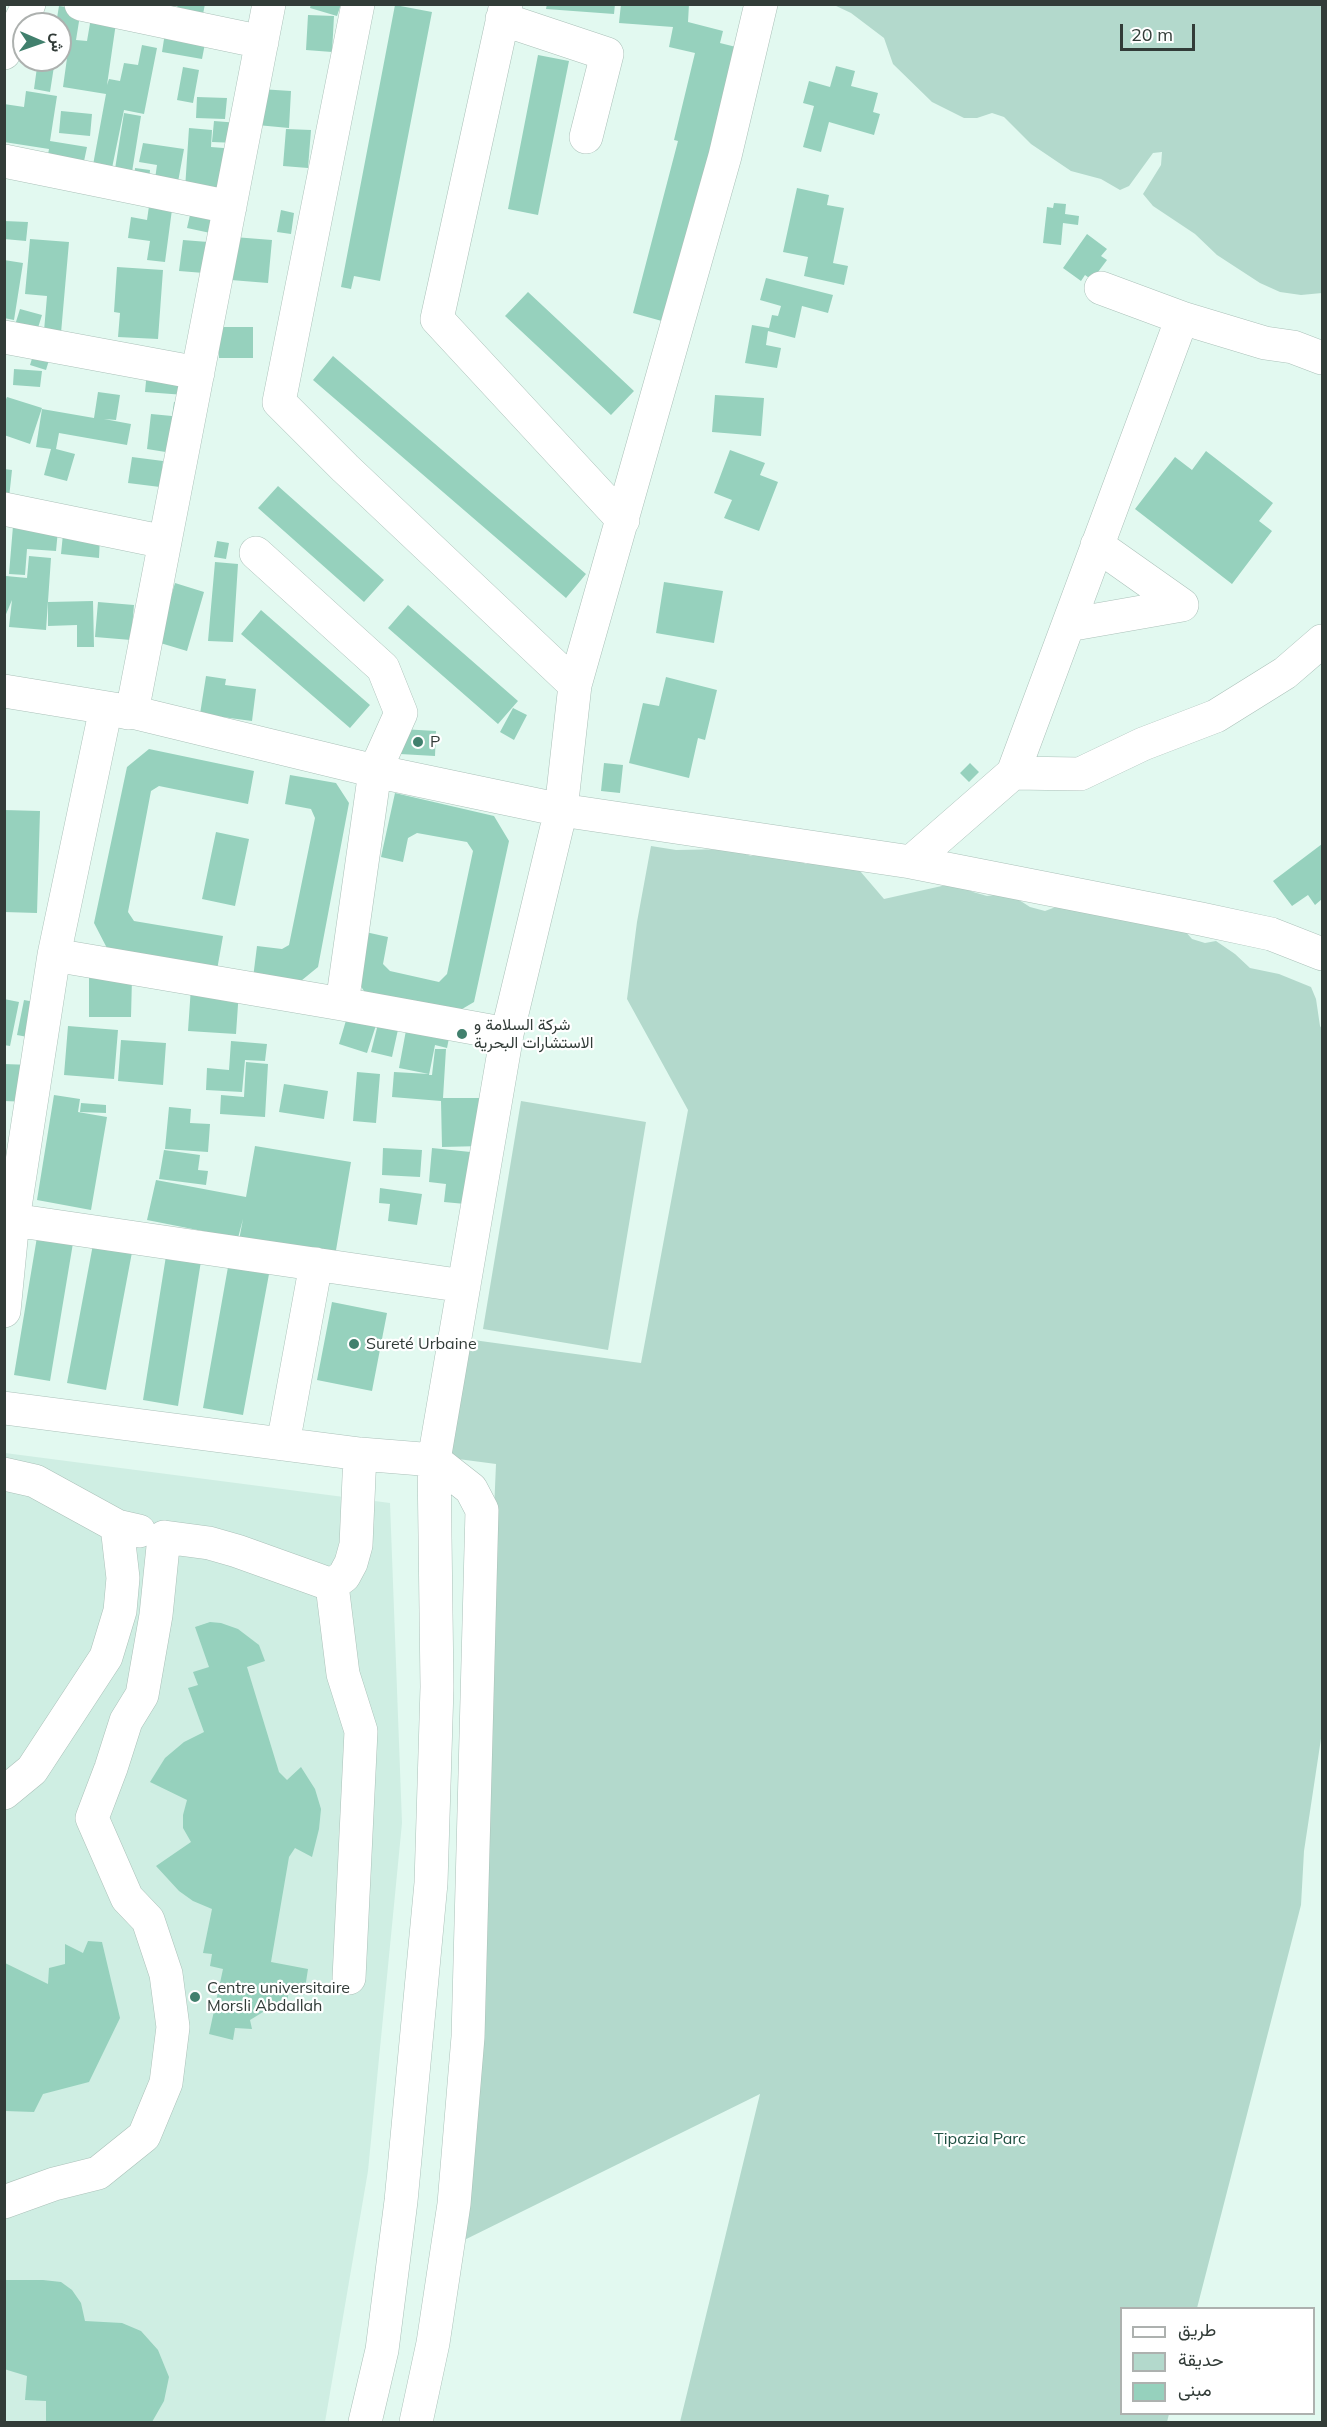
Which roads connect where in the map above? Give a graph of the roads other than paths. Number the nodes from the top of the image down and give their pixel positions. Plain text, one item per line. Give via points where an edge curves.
1 (29, 4) edge
2 (81, 4) edge
3 (270, 4) edge
4 (358, 4) edge
5 (753, 8) edge
6 (504, 12) edge
7 (262, 42) junction
8 (4, 53) edge
9 (586, 137) dead end
10 (4, 161) edge
11 (230, 207) junction
12 (1101, 288) dead end
13 (1182, 318) junction
14 (4, 337) edge
15 (1323, 358) edge
16 (198, 373) junction
17 (4, 509) edge
18 (623, 520) junction
19 (165, 542) junction
20 (1098, 545) junction
21 (256, 553) dead end
22 (1068, 625) junction
23 (1323, 641) edge
24 (575, 685) junction
25 (4, 691) edge
26 (119, 710) junction
27 (375, 771) junction
28 (1013, 773) junction
29 (561, 810) junction
30 (911, 862) junction
31 (1323, 954) edge
32 (54, 955) junction
33 (342, 1004) junction
34 (507, 1034) junction
35 (9, 1220) edge
36 (316, 1264) junction
37 (464, 1286) junction
38 (4, 1311) edge
39 (4, 1408) edge
40 (283, 1444) junction
41 (360, 1454) junction
42 (434, 1460) junction
43 (4, 1474) edge
44 (117, 1526) junction
45 (164, 1537) junction
46 (332, 1585) junction
47 (4, 1793) edge
48 (349, 1978) dead end
49 (4, 2202) edge
50 (365, 2422) edge
51 (416, 2422) edge

1 - 8 street
2 - 7 street
3 - 7 street
4 - 24 street via 279,402
5 - 18 street via 724,156
6 - 9 street via 607,54
6 - 18 street via 437,319
7 - 11 street
10 - 11 street
11 - 16 street
12 - 13 street
13 - 15 street
13 - 20 street
14 - 16 street
16 - 19 street
17 - 19 street
18 - 24 street
19 - 26 street
20 - 22 street
20 - 22 street via 1182,606
21 - 27 street via 383,668 401,713
22 - 28 street
23 - 28 street via 1285,673 1216,716 1080,774
24 - 29 street
25 - 26 street
26 - 27 street
26 - 32 street
27 - 29 street
27 - 33 street
28 - 30 street
29 - 30 street
29 - 34 street
30 - 31 street via 1271,934
32 - 33 street
32 - 35 street
33 - 34 street
34 - 37 street
35 - 36 street
35 - 38 street
36 - 37 street
36 - 40 street
37 - 42 street
39 - 40 street
40 - 41 street
41 - 42 street
41 - 46 street via 356,1545 344,1576
42 - 50 street via 437,1687 431,1882 401,2201 381,2350
42 - 51 street via 471,1489 482,1510 468,2037 454,2204 433,2343
43 - 44 street via 34,1481
44 - 45 street
44 - 47 street via 123,1578 120,1611 106,1657 32,1770
45 - 46 street via 209,1543
45 - 49 street via 142,1695 126,1721 92,1818 127,1898 148,1920 166,1974 173,2027 166,2083 144,2136 98,2173
46 - 48 street via 343,1674 361,1731

